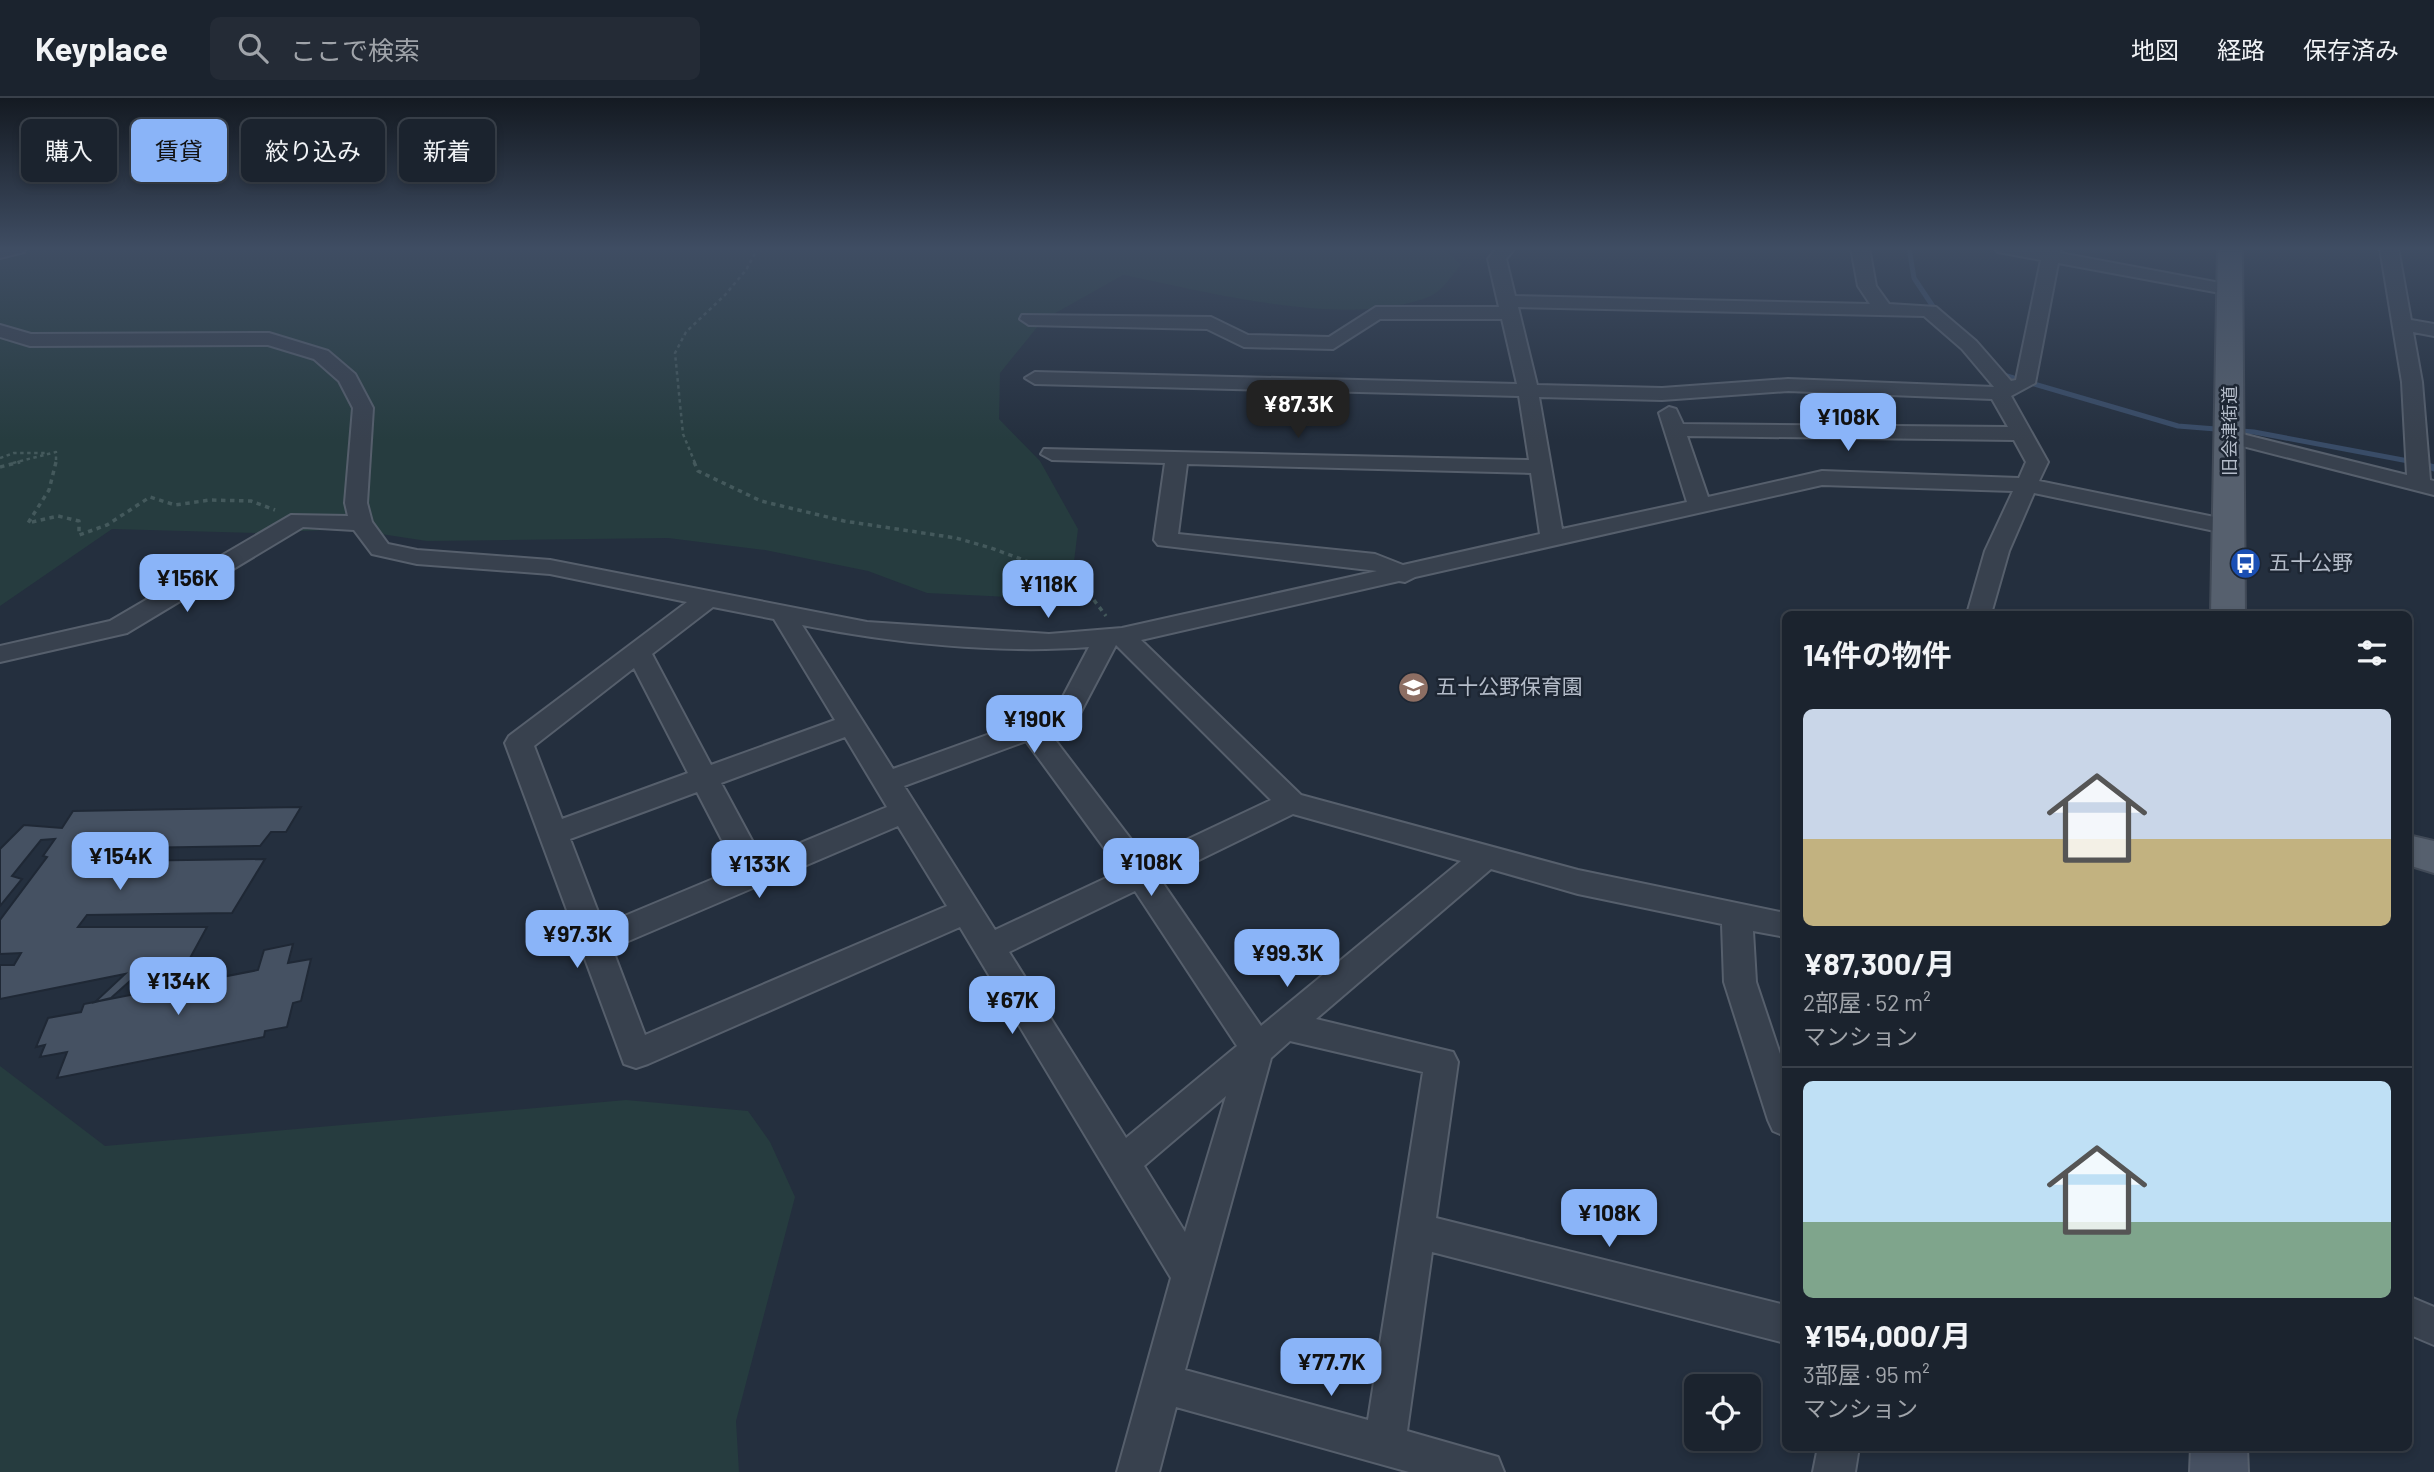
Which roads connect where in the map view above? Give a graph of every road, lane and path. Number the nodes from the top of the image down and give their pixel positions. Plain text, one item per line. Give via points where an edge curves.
1 (707, 312) edge
2 (1396, 312) edge
3 (1511, 312) edge
4 (1930, 312) edge
5 (2039, 312) edge
6 (2231, 312) edge
7 (2399, 312) edge
8 (1029, 319) dead end
9 (2401, 324) junction
10 (2434, 330) edge
11 (0, 331) edge
12 (1243, 362) junction
13 (1035, 378) dead end
14 (2412, 382) junction
15 (2434, 387) edge
16 (1528, 390) junction
17 (2003, 391) junction
18 (1662, 394) junction
19 (2424, 421) edge
20 (1674, 430) junction
21 (2023, 435) junction
22 (2231, 437) junction
23 (56, 453) junction
24 (1052, 454) dead end
25 (0, 458) edge
26 (1177, 458) junction
27 (0, 467) edge
28 (1543, 467) junction
29 (2026, 485) junction
30 (2426, 486) edge
31 (1699, 505) junction
32 (299, 520) junction
33 (361, 523) junction
34 (2229, 527) junction
35 (1552, 537) junction
36 (1405, 575) junction
37 (706, 600) junction
38 (1980, 611) edge
39 (2228, 611) edge
40 (783, 614) junction
41 (1114, 637) junction
42 (638, 652) junction
43 (0, 654) edge
44 (851, 724) junction
45 (1033, 730) junction
46 (704, 778) junction
47 (887, 782) junction
48 (1291, 803) junction
49 (905, 811) junction
50 (553, 834) junction
51 (2412, 851) edge
52 (1488, 855) junction
53 (2434, 857) edge
54 (755, 874) junction
55 (1141, 875) junction
56 (967, 911) junction
57 (1737, 916) junction
58 (1782, 924) edge
59 (594, 942) junction
60 (989, 947) junction
61 (1285, 1026) junction
62 (1257, 1048) junction
63 (1782, 1111) edge
64 (1122, 1163) junction
65 (1419, 1231) junction
66 (1191, 1275) junction
67 (2412, 1317) edge
68 (1782, 1323) edge
69 (2434, 1326) edge
70 (1162, 1383) junction
71 (1385, 1445) junction
72 (1838, 1451) edge
73 (2219, 1451) edge
74 (1138, 1472) edge
75 (1483, 1472) edge
76 (1834, 1472) edge
77 (2219, 1472) edge

1 - 41 path via 686,332 675,353 683,434 698,471 761,501 844,521 956,538 1048,569 1084,587
2 - 12 street via 1376,313 1333,343
3 - 16 street
4 - 17 street via 1969,345
5 - 17 street via 2025,383
6 - 22 main road, 旧会津街道
7 - 9 street
8 - 12 street via 1211,323
9 - 10 street
9 - 14 street
11 - 33 street via 30,340 269,339 321,355 348,378 363,408 356,503
12 - 13 street
12 - 16 street
14 - 15 street
14 - 19 street
16 - 18 street
16 - 28 street
17 - 18 street via 1783,384 1713,386
17 - 21 street
18 - 20 street
19 - 30 street
20 - 21 street
20 - 31 street
21 - 29 street via 2036,462
22 - 30 street
22 - 34 main road, 旧会津街道
23 - 25 path via 14,453
23 - 27 path
23 - 32 path via 50,489 28,523 58,516 79,521 79,535 107,526 150,497 175,505 251,501
24 - 26 street
26 - 28 street
26 - 36 street via 1166,540 1375,561
28 - 35 street
29 - 31 street via 1822,478
29 - 34 street
29 - 38 street via 1997,551
31 - 35 street
32 - 33 street
32 - 43 street via 117,627
33 - 37 street via 380,549 417,557 550,567
34 - 39 main road, 旧会津街道
35 - 36 street
36 - 41 street
37 - 40 street
37 - 42 street
40 - 41 street via 867,630 1049,642
40 - 44 street
41 - 45 street via 1066,716
41 - 48 street
42 - 46 street
42 - 50 street via 519,743
44 - 46 street
44 - 47 street
45 - 47 street
45 - 55 street
46 - 50 street
46 - 54 street
47 - 49 street
48 - 52 street
48 - 55 street
49 - 54 street
49 - 56 street
50 - 59 street
51 - 53 main road
52 - 57 street via 1578,882
52 - 61 street
54 - 59 street
55 - 60 street
55 - 62 street
56 - 59 street via 636,1054
56 - 60 street
57 - 58 street
57 - 63 street via 1740,982
60 - 64 street
61 - 62 street
61 - 65 street via 1441,1062
62 - 64 street
62 - 66 street
64 - 66 street
65 - 68 street
65 - 71 street
66 - 70 street
67 - 69 street
70 - 71 street
70 - 74 street
71 - 75 street
72 - 76 street
73 - 77 main road

